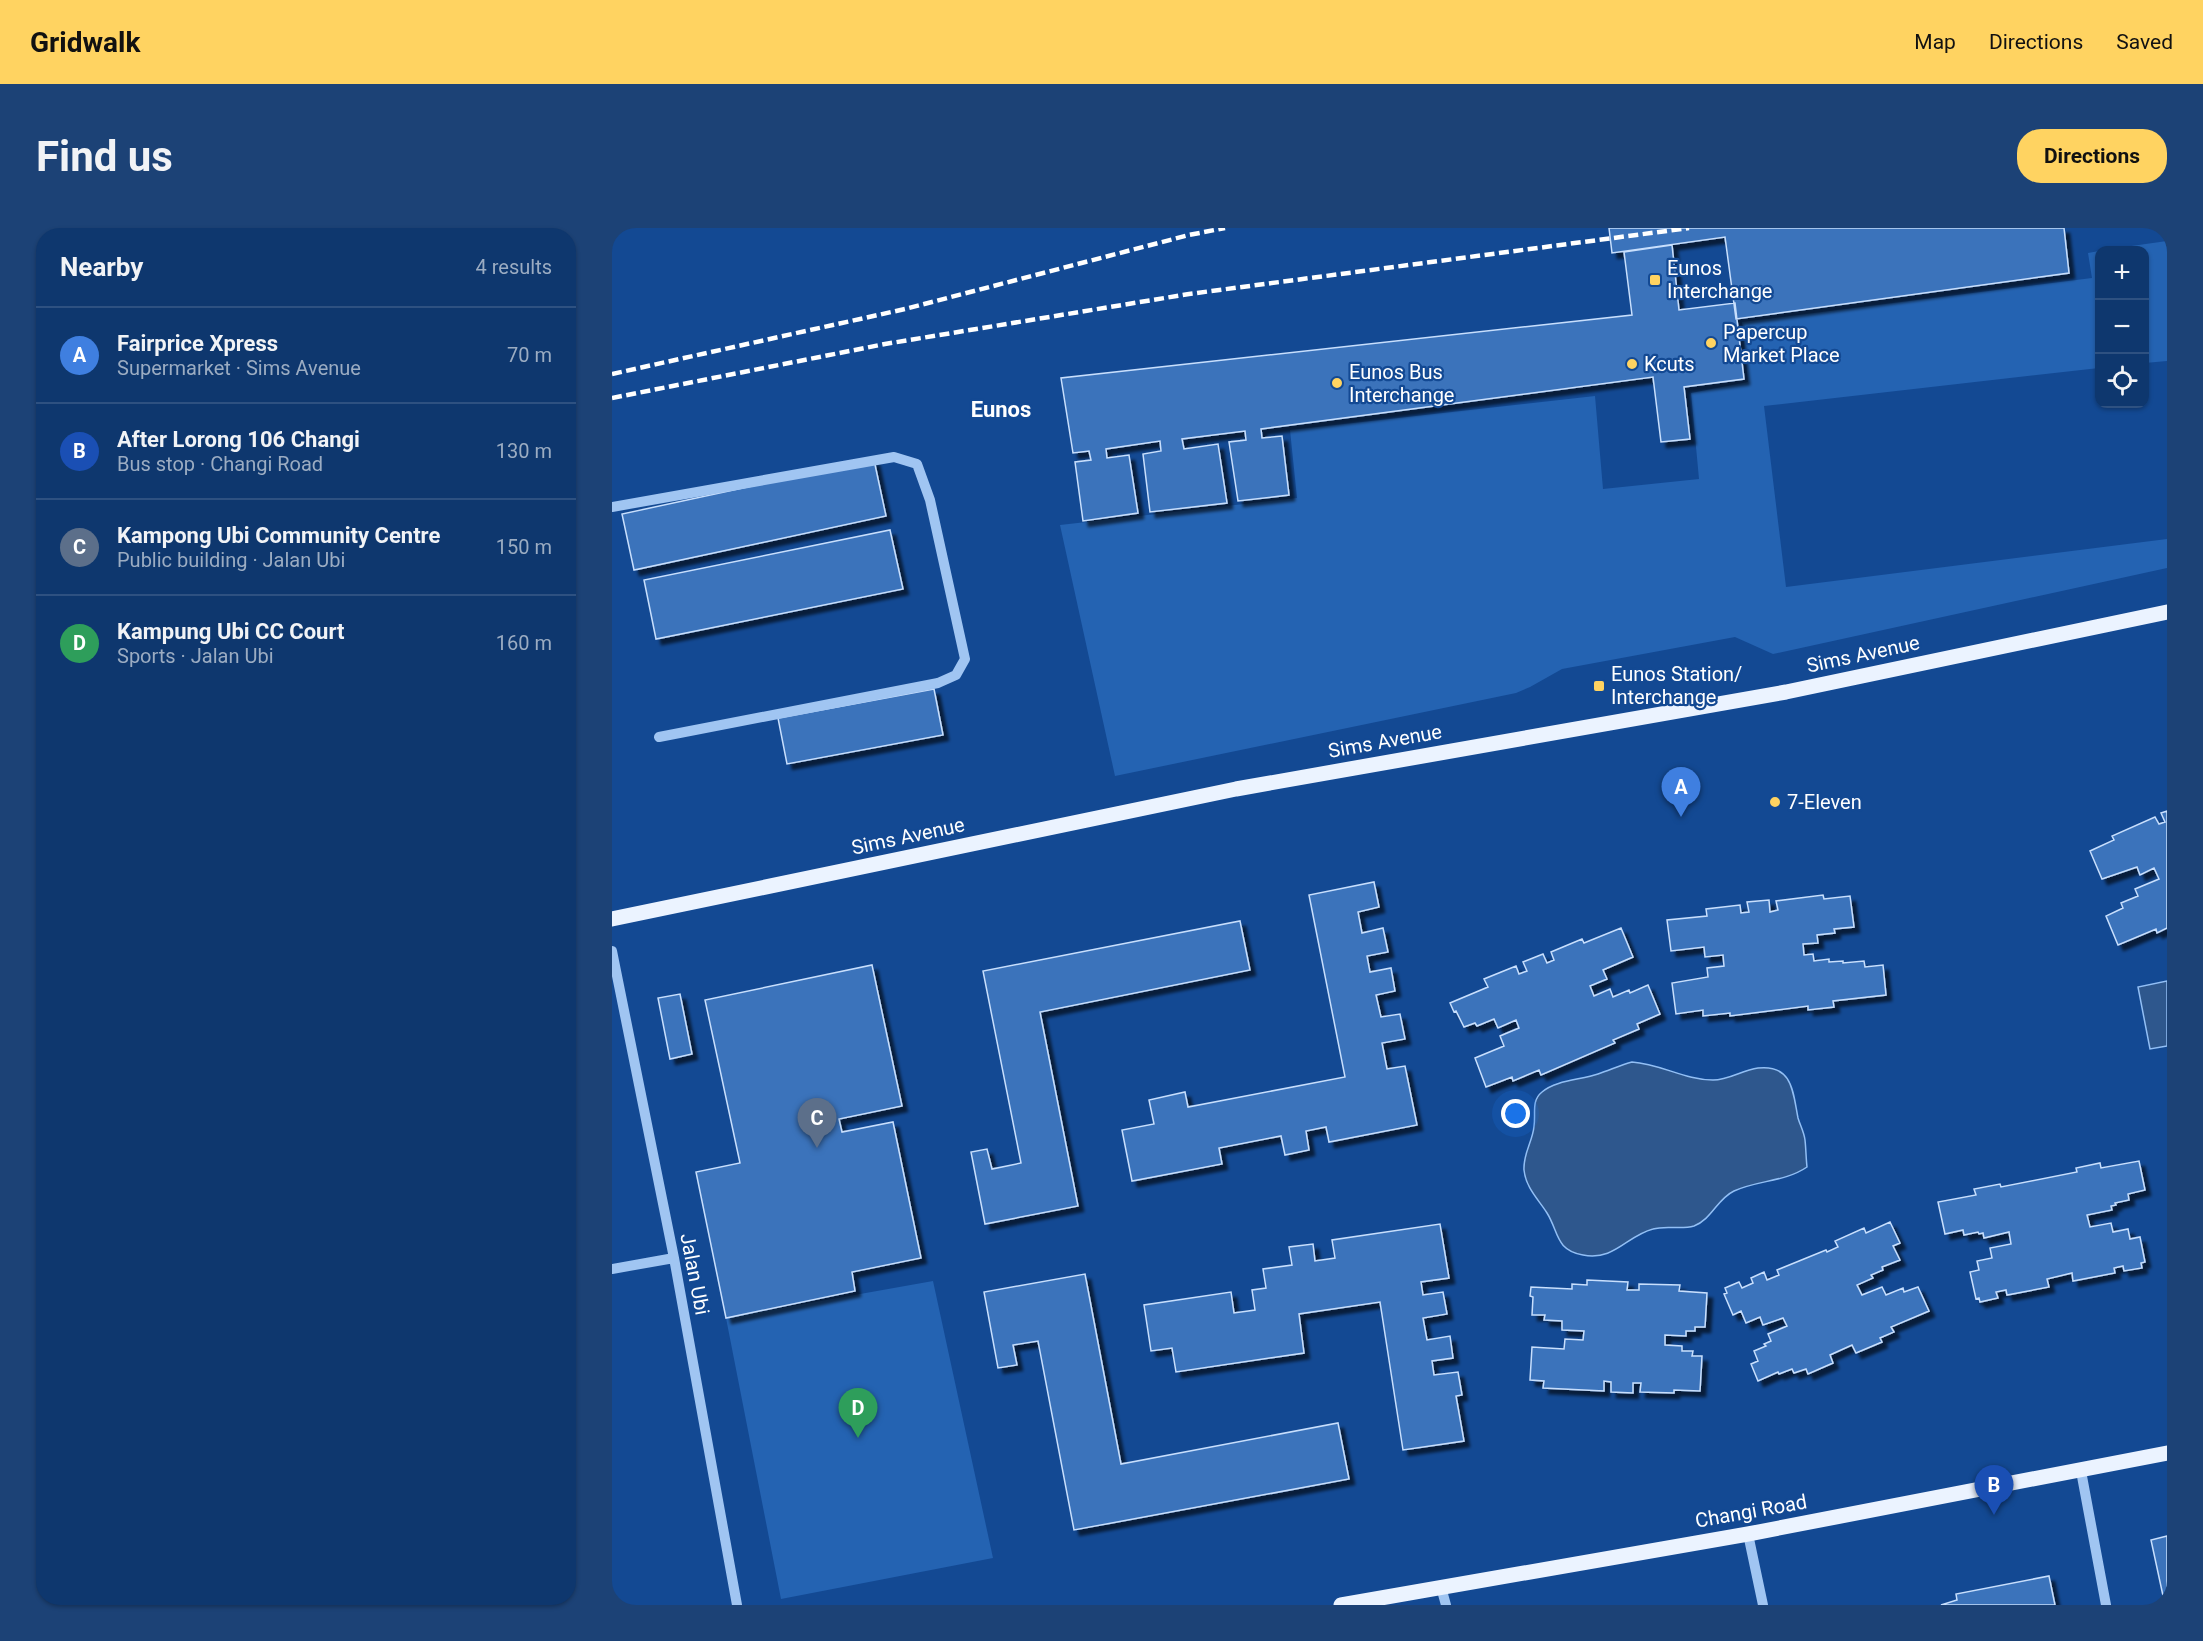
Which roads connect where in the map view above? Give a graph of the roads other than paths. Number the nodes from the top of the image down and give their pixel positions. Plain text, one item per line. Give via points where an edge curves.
1 (612, 507) edge
2 (2167, 612) edge
3 (659, 737) dead end
4 (612, 920) edge
5 (612, 951) edge
6 (674, 1258) junction
7 (612, 1269) edge
8 (2167, 1453) edge
9 (2081, 1471) junction
10 (1748, 1534) junction
11 (1442, 1587) junction
12 (737, 1605) edge
13 (1341, 1605) edge
14 (1446, 1605) edge
15 (1762, 1605) edge
16 (2106, 1605) edge

1 - 3 street via 894,457 917,464 930,500 965,659 957,675 938,683
2 - 4 main road, Sims Avenue via 1786,692 1236,789
5 - 6 street, Jalan Ubi
6 - 7 street
6 - 12 street, Jalan Ubi
8 - 9 main road, Changi Road
9 - 10 main road, Changi Road
9 - 16 street
10 - 11 main road, Changi Road
10 - 15 street
11 - 13 main road, Changi Road
11 - 14 street

